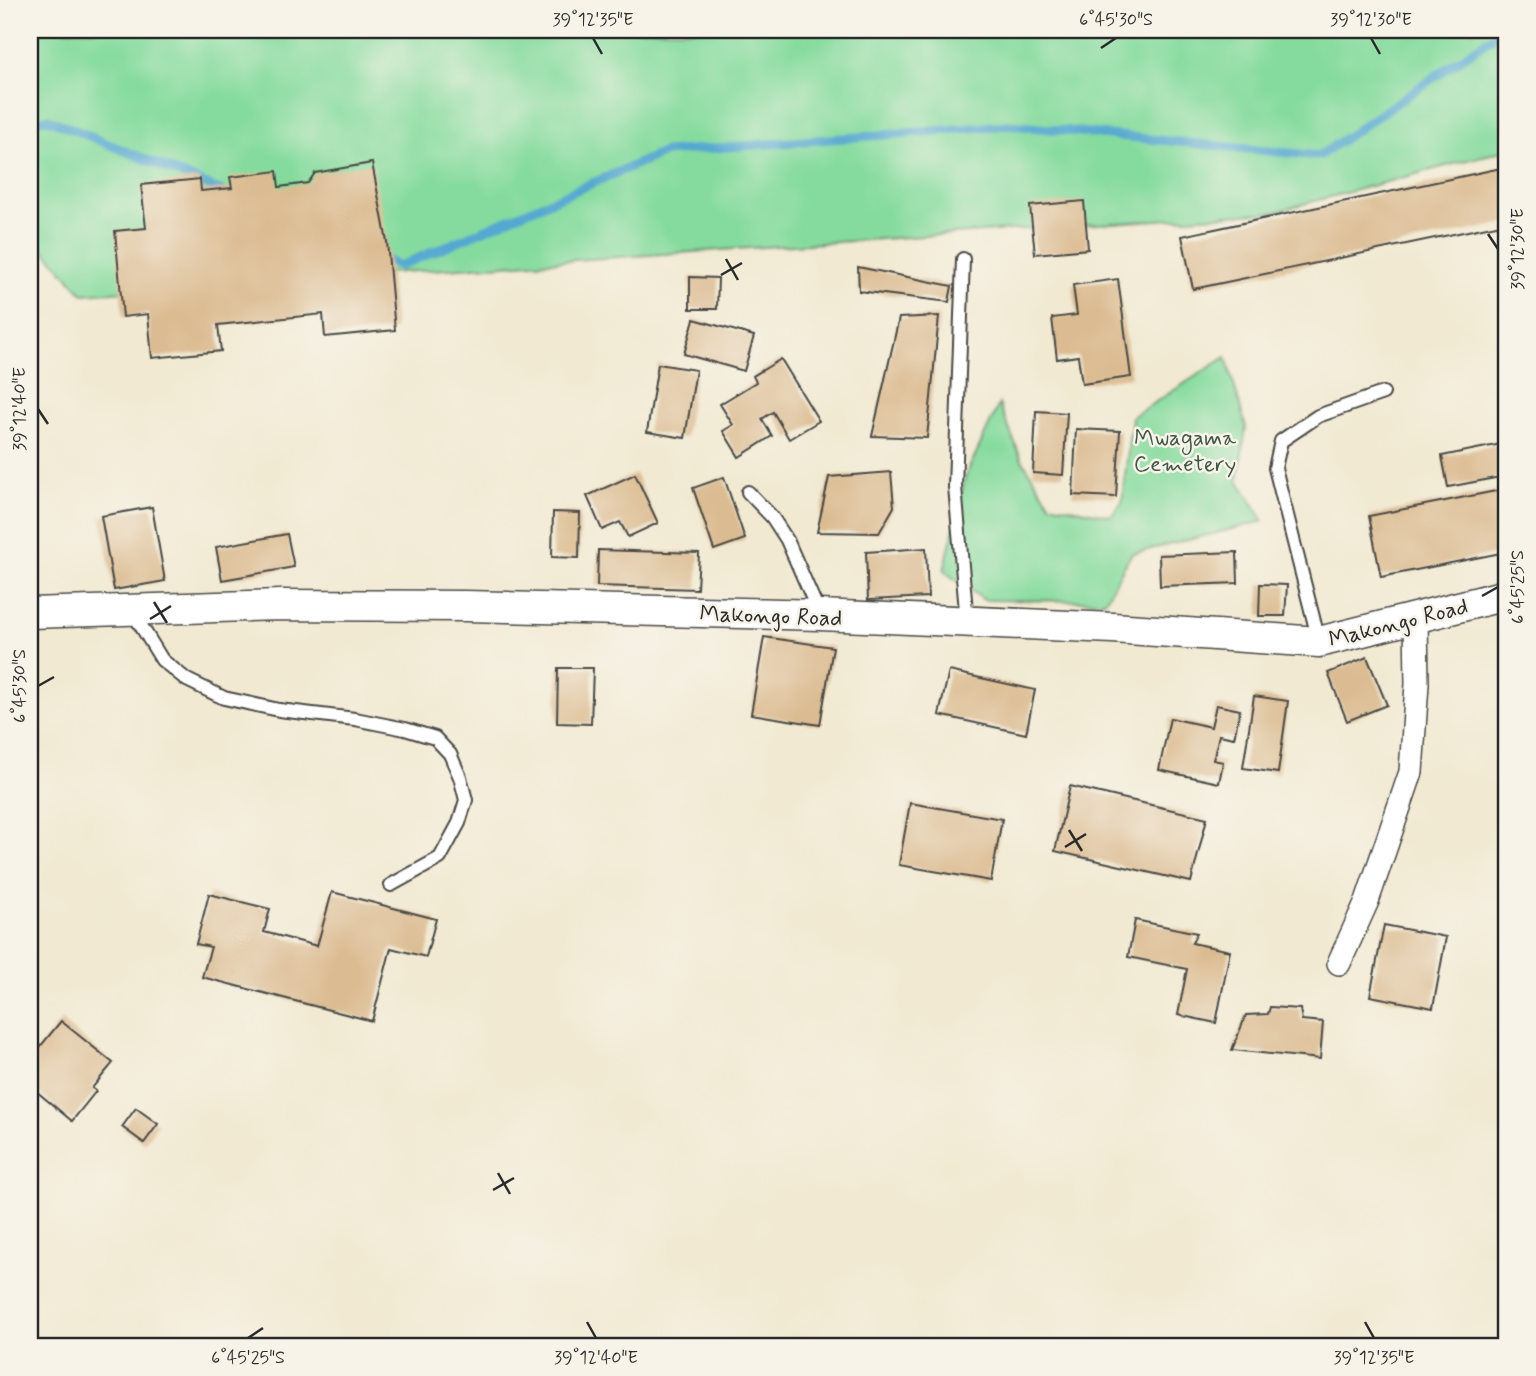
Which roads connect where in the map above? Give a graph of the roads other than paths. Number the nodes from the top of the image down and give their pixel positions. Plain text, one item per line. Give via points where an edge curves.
1 (963, 259) dead end
2 (1383, 393) dead end
3 (748, 492) dead end
4 (1506, 596) edge
5 (130, 608) junction
6 (30, 612) edge
7 (820, 615) junction
8 (1416, 619) junction
9 (967, 622) junction
10 (1319, 642) junction
11 (391, 885) dead end
12 (1339, 963) dead end

1 - 9 lane via 955,488
2 - 10 lane via 1318,416 1281,441 1275,468
3 - 7 lane via 787,540
4 - 8 street, Makongo Road
5 - 6 street, Makongo Road
5 - 7 street, Makongo Road via 466,606
5 - 11 lane via 162,660 187,680 224,698 405,729 435,738 443,746 466,800 459,824 440,858
7 - 9 street, Makongo Road
8 - 10 street, Makongo Road
8 - 12 street via 1411,772 1367,901
9 - 10 street, Makongo Road

